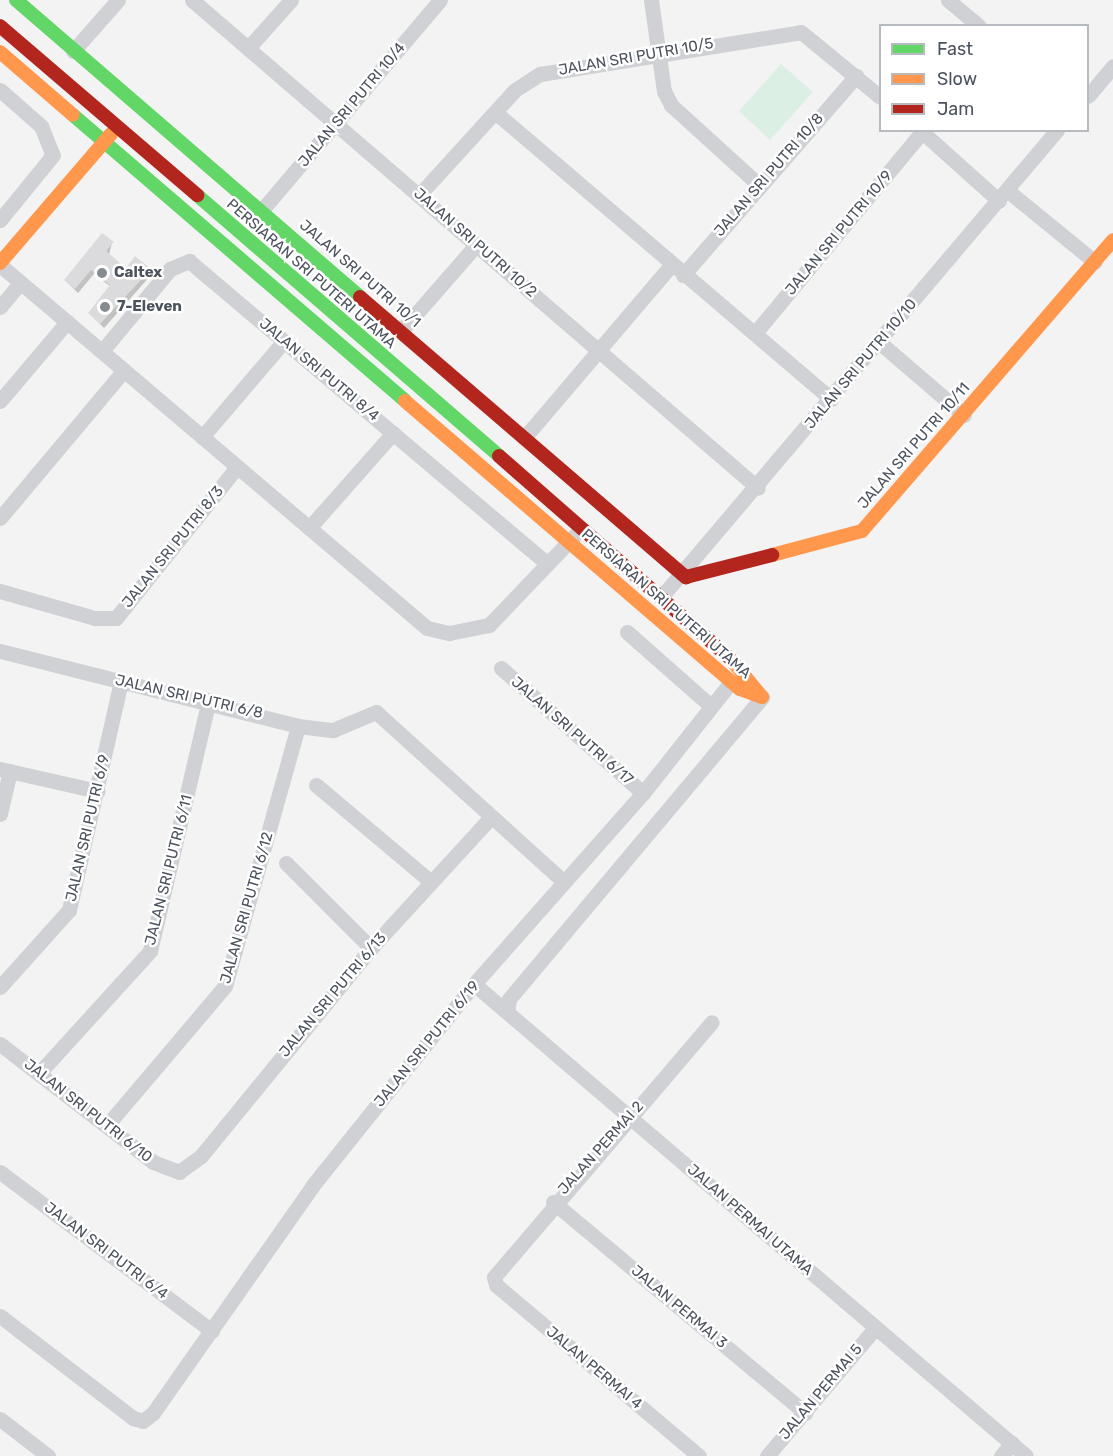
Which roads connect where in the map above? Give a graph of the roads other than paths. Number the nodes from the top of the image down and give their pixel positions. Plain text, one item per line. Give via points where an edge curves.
1 (16, 0) edge
2 (118, 0) edge
3 (192, 0) edge
4 (291, 0) edge
5 (440, 0) edge
6 (651, 0) edge
7 (948, 0) edge
8 (977, 24) edge
9 (0, 26) edge
10 (249, 47) junction
11 (74, 51) junction
12 (0, 52) edge
13 (658, 52) junction
14 (1113, 66) edge
15 (856, 76) junction
16 (0, 90) edge
17 (1089, 95) edge
18 (879, 97) edge
19 (495, 112) junction
20 (337, 123) junction
21 (115, 129) junction
22 (920, 132) edge
23 (922, 132) edge
24 (1055, 132) edge
25 (102, 143) junction
26 (760, 186) junction
27 (419, 195) junction
28 (1003, 196) junction
29 (262, 210) junction
30 (0, 220) edge
31 (1113, 240) edge
32 (477, 244) junction
33 (1095, 262) junction
34 (0, 264) edge
35 (677, 270) junction
36 (20, 282) junction
37 (0, 307) edge
38 (67, 322) junction
39 (401, 331) junction
40 (755, 333) junction
41 (284, 341) junction
42 (879, 342) junction
43 (598, 349) junction
44 (102, 351) junction
45 (124, 370) junction
46 (831, 399) junction
47 (0, 401) edge
48 (964, 414) junction
49 (393, 433) junction
50 (202, 437) junction
51 (524, 438) junction
52 (237, 467) junction
53 (758, 488) junction
54 (0, 518) edge
55 (309, 528) junction
56 (581, 529) junction
57 (568, 542) junction
58 (547, 563) junction
59 (681, 576) junction
60 (0, 591) edge
61 (662, 596) junction
62 (627, 632) dead end
63 (0, 651) edge
64 (501, 668) dead end
65 (121, 681) junction
66 (731, 682) junction
67 (762, 697) junction
68 (209, 700) junction
69 (711, 706) junction
70 (298, 726) junction
71 (5, 770) edge
72 (316, 785) dead end
73 (98, 791) junction
74 (643, 793) junction
75 (0, 814) edge
76 (489, 818) junction
77 (286, 864) dead end
78 (563, 881) junction
79 (431, 882) junction
80 (371, 948) junction
81 (474, 984) junction
82 (0, 987) edge
83 (507, 1012) junction
84 (712, 1022) dead end
85 (0, 1044) edge
86 (40, 1072) junction
87 (630, 1116) junction
88 (108, 1124) junction
89 (0, 1172) edge
90 (178, 1172) joint
91 (553, 1202) junction
92 (494, 1277) joint
93 (0, 1316) edge
94 (875, 1328) junction
95 (212, 1331) junction
96 (805, 1413) junction
97 (0, 1419) edge
98 (1012, 1443) junction
99 (48, 1456) edge
100 (699, 1456) edge
101 (767, 1456) edge
102 (1001, 1456) edge
103 (1026, 1456) edge

1 - 11 street, JALAN SRI PUTRI 10/1
2 - 11 street
3 - 10 street, JALAN SRI PUTRI 10/2
4 - 10 street
5 - 20 street, JALAN SRI PUTRI 10/4
6 - 13 street
7 - 8 street
9 - 21 street, PERSIARAN SRI PUTERI UTAMA
10 - 20 street, JALAN SRI PUTRI 10/2
11 - 29 street, JALAN SRI PUTRI 10/1
12 - 25 street, PERSIARAN SRI PUTERI UTAMA
13 - 15 street, JALAN SRI PUTRI 10/5 via 801,32
13 - 19 street, JALAN SRI PUTRI 10/5 via 528,77
13 - 26 street via 671,105
14 - 17 street
15 - 18 street, JALAN SRI PUTRI 10/5
15 - 26 street, JALAN SRI PUTRI 10/8
16 - 30 street via 41,126 53,155
19 - 27 street, JALAN SRI PUTRI 10/5
19 - 35 street
20 - 27 street, JALAN SRI PUTRI 10/2
20 - 29 street, JALAN SRI PUTRI 10/4
21 - 25 street
21 - 56 street, PERSIARAN SRI PUTERI UTAMA
22 - 40 street, JALAN SRI PUTRI 10/9
23 - 28 street
24 - 28 street, JALAN SRI PUTRI 10/10
25 - 34 street
25 - 57 street, PERSIARAN SRI PUTERI UTAMA
26 - 35 street, JALAN SRI PUTRI 10/8
27 - 32 street, JALAN SRI PUTRI 10/2
28 - 33 street
28 - 42 street, JALAN SRI PUTRI 10/10
29 - 39 street, JALAN SRI PUTRI 10/1
31 - 33 street, JALAN SRI PUTRI 10/11
32 - 39 street
32 - 43 street, JALAN SRI PUTRI 10/2
33 - 48 street, JALAN SRI PUTRI 10/11
34 - 36 street
35 - 40 street
35 - 43 street, JALAN SRI PUTRI 10/8
36 - 37 street
36 - 38 street
38 - 44 street
38 - 47 street
39 - 51 street, JALAN SRI PUTRI 10/1
40 - 46 street
41 - 44 street, JALAN SRI PUTRI 8/4 via 195,266 182,261
41 - 49 street, JALAN SRI PUTRI 8/4
41 - 50 street
42 - 46 street, JALAN SRI PUTRI 10/10
42 - 48 street
43 - 51 street, JALAN SRI PUTRI 10/8
43 - 53 street, JALAN SRI PUTRI 10/2
44 - 45 street
45 - 50 street
45 - 54 street
46 - 53 street, JALAN SRI PUTRI 10/10
48 - 59 street, JALAN SRI PUTRI 10/11 via 862,531 692,577
49 - 55 street
49 - 58 street, JALAN SRI PUTRI 8/4
50 - 52 street
51 - 59 street, JALAN SRI PUTRI 10/1
52 - 55 street
52 - 60 street, JALAN SRI PUTRI 8/3 via 116,618 95,618
53 - 59 street, JALAN SRI PUTRI 10/10
55 - 58 street via 436,632 489,625
56 - 57 street
56 - 61 street, PERSIARAN SRI PUTERI UTAMA
57 - 58 street
57 - 66 street, PERSIARAN SRI PUTERI UTAMA
59 - 61 street, JALAN SRI PUTRI 10/10
61 - 67 street, PERSIARAN SRI PUTERI UTAMA via 750,676
62 - 69 street
63 - 65 street, JALAN SRI PUTRI 6/8
64 - 74 street, JALAN SRI PUTRI 6/17
65 - 68 street, JALAN SRI PUTRI 6/8
65 - 73 street, JALAN SRI PUTRI 6/9
66 - 67 street, PERSIARAN SRI PUTERI UTAMA via 752,698
66 - 69 street, JALAN SRI PUTRI 6/19
67 - 83 street via 509,999
68 - 70 street, JALAN SRI PUTRI 6/8
68 - 86 street, JALAN SRI PUTRI 6/11 via 150,951
69 - 74 street, JALAN SRI PUTRI 6/19
70 - 76 street, JALAN SRI PUTRI 6/8 via 333,730 376,712
70 - 88 street, JALAN SRI PUTRI 6/12 via 225,986
71 - 73 street
71 - 75 street
72 - 79 street
73 - 82 street, JALAN SRI PUTRI 6/9 via 69,910
74 - 78 street, JALAN SRI PUTRI 6/19
76 - 78 street
76 - 79 street, JALAN SRI PUTRI 6/13
77 - 80 street
78 - 81 street, JALAN SRI PUTRI 6/19
79 - 80 street, JALAN SRI PUTRI 6/13
80 - 90 street, JALAN SRI PUTRI 6/13 via 201,1156
81 - 83 street, JALAN PERMAI UTAMA
81 - 95 street, JALAN SRI PUTRI 6/19 via 313,1185
83 - 87 street, JALAN PERMAI UTAMA
84 - 87 street, JALAN PERMAI 2
85 - 86 street, JALAN SRI PUTRI 6/10
86 - 88 street, JALAN SRI PUTRI 6/10
87 - 91 street, JALAN PERMAI 2
87 - 94 street, JALAN PERMAI UTAMA
88 - 90 street, JALAN SRI PUTRI 6/10 via 153,1162
89 - 95 street, JALAN SRI PUTRI 6/4
91 - 92 street, JALAN PERMAI 2
91 - 96 street, JALAN PERMAI 3
92 - 100 street, JALAN PERMAI 4 via 496,1285
93 - 95 street, JALAN SRI PUTRI 6/19 via 143,1421
94 - 96 street, JALAN PERMAI 5
94 - 98 street, JALAN PERMAI UTAMA
96 - 101 street, JALAN PERMAI 5
97 - 99 street
98 - 102 street
98 - 103 street, JALAN PERMAI UTAMA

